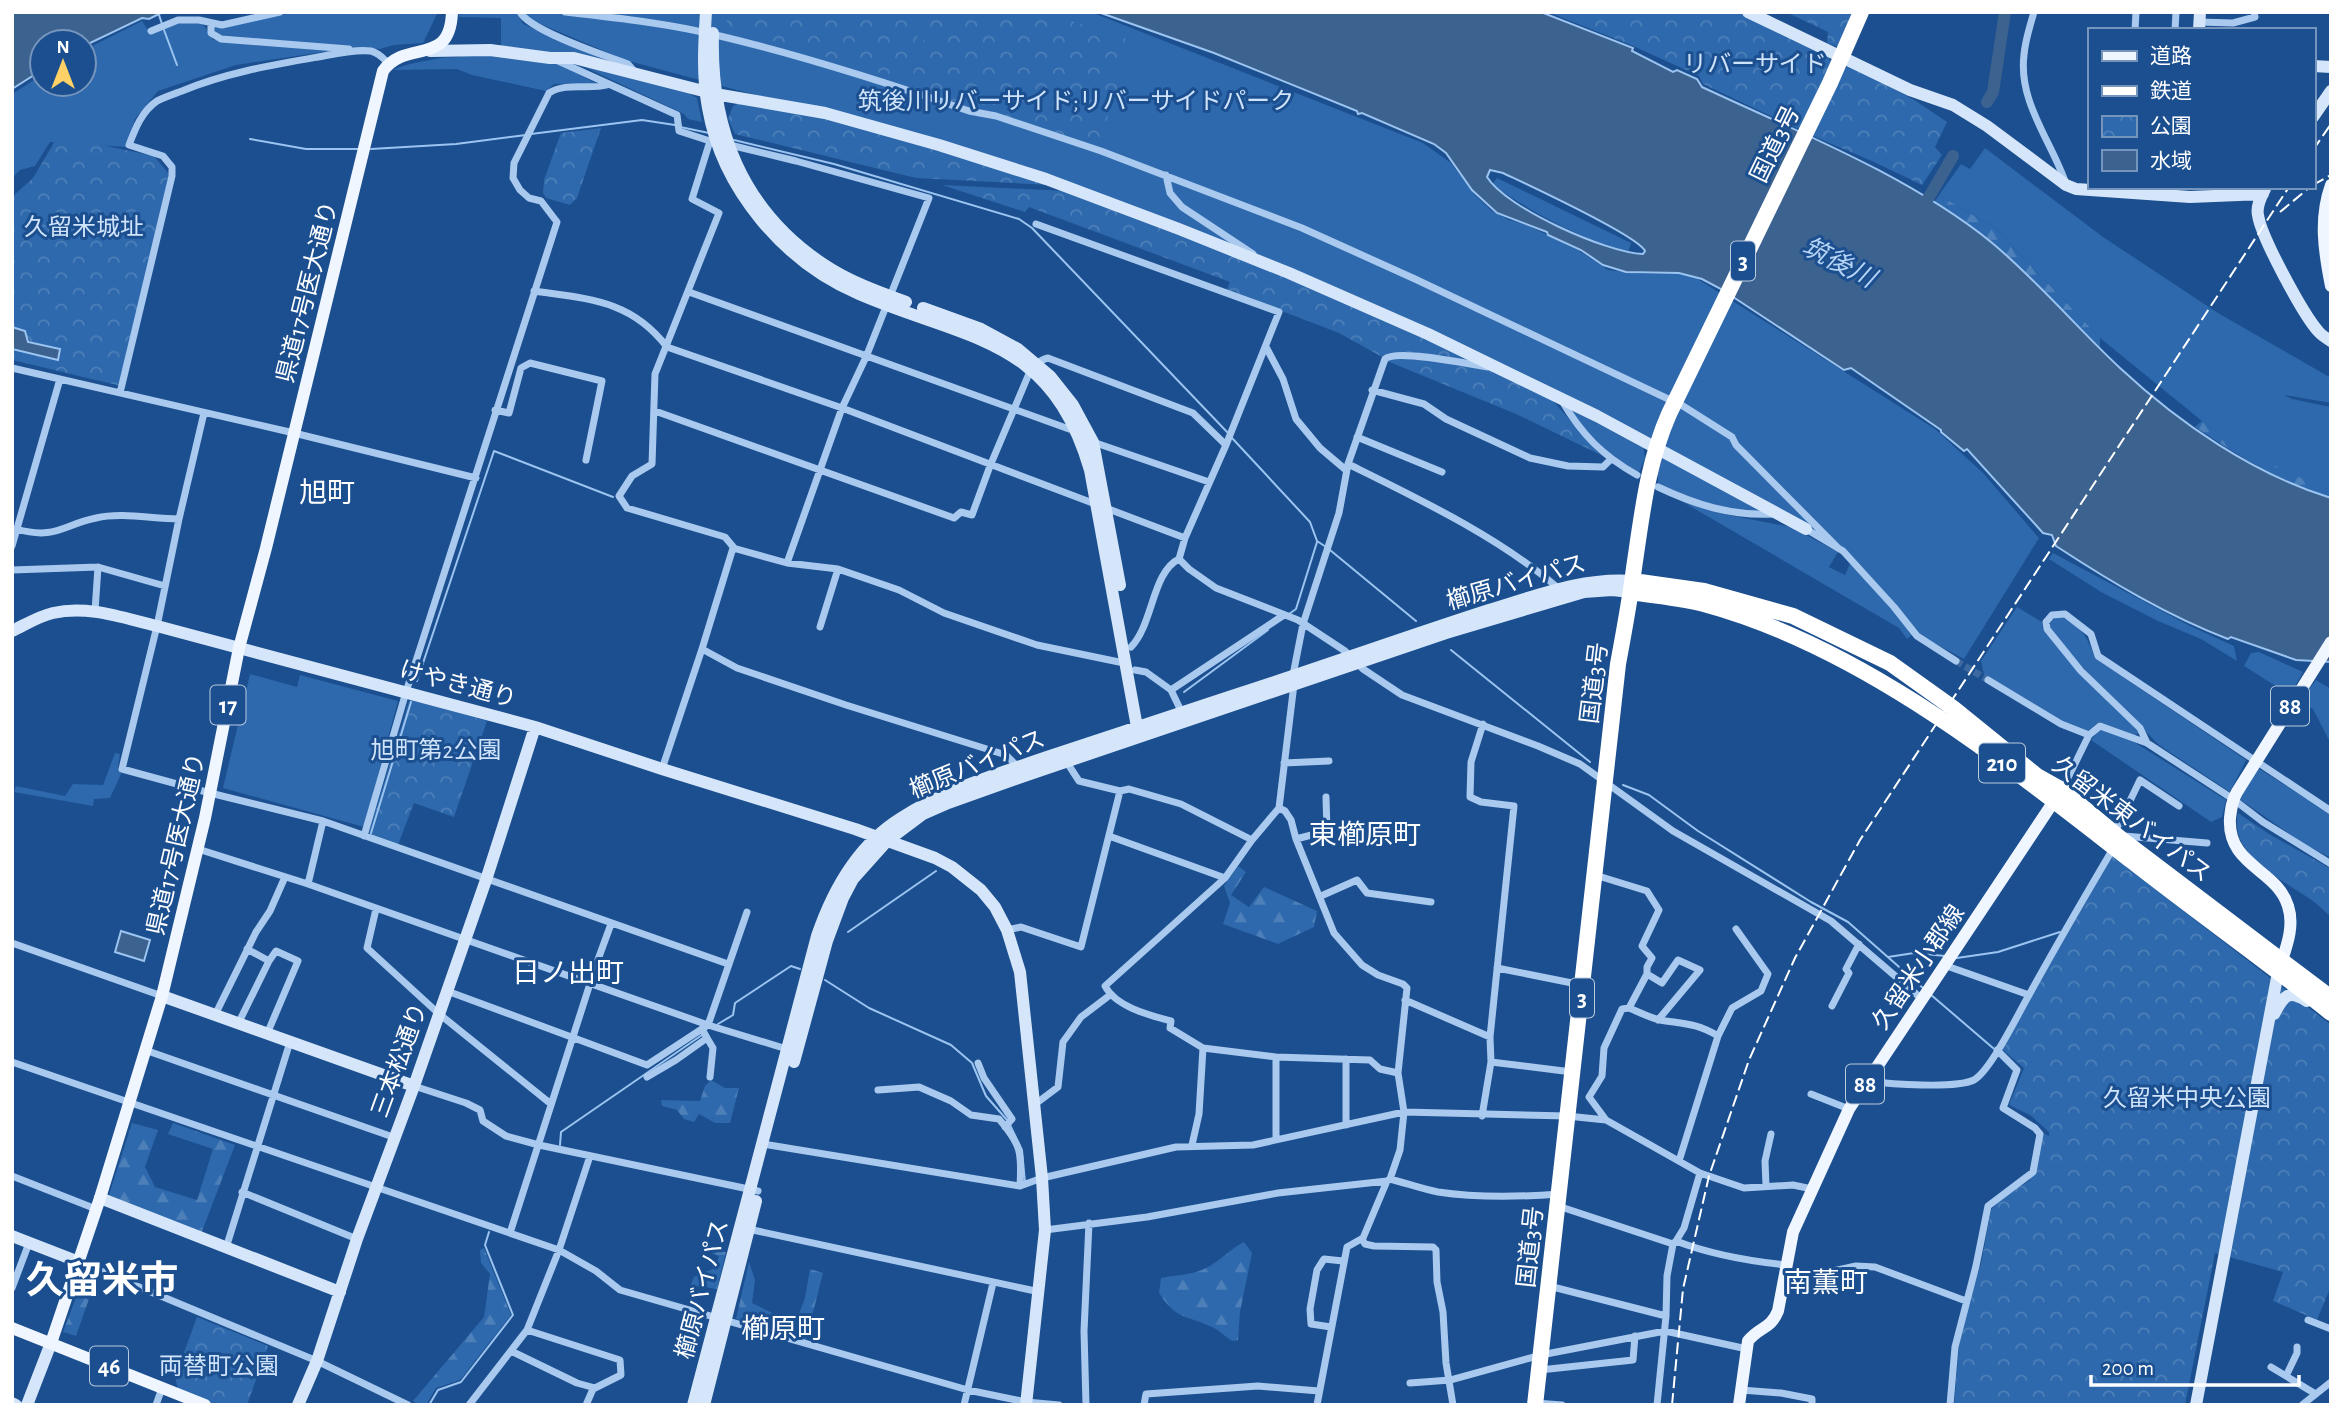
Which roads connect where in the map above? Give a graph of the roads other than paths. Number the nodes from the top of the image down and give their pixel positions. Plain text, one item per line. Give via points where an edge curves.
1 (280, 12) edge
2 (452, 12) edge
3 (520, 12) edge
4 (565, 12) edge
5 (706, 12) edge
6 (714, 12) edge
7 (1748, 12) edge
8 (1861, 12) edge
9 (2034, 12) edge
10 (2254, 12) edge
11 (2199, 21) edge
12 (211, 24) junction
13 (152, 31) dead end
14 (435, 48) junction
15 (358, 51) junction
16 (1843, 56) junction
17 (550, 58) junction
18 (388, 63) junction
19 (635, 72) junction
20 (607, 85) junction
21 (710, 90) junction
22 (2331, 91) edge
23 (2315, 114) edge
24 (710, 141) junction
25 (1166, 175) junction
26 (2066, 185) junction
27 (2331, 185) edge
28 (2265, 189) edge
29 (2124, 190) edge
30 (1036, 224) dead end
31 (1267, 263) junction
32 (2331, 286) edge
33 (534, 291) junction
34 (689, 292) junction
35 (889, 301) junction
36 (2331, 341) edge
37 (667, 347) junction
38 (1266, 347) junction
39 (866, 357) junction
40 (1034, 366) junction
41 (12, 368) edge
42 (1501, 369) junction
43 (60, 379) junction
44 (1372, 390) junction
45 (120, 393) junction
46 (1560, 398) junction
47 (842, 408) junction
48 (495, 410) junction
49 (1014, 410) junction
50 (656, 411) junction
51 (204, 413) junction
52 (1075, 427) junction
53 (294, 433) junction
54 (1357, 437) junction
55 (1228, 438) junction
56 (1093, 442) junction
57 (1656, 444) junction
58 (586, 460) dead end
59 (1610, 460) junction
60 (990, 466) junction
61 (1347, 467) junction
62 (820, 470) junction
63 (1442, 472) dead end
64 (1637, 475) dead end
65 (476, 478) junction
66 (1209, 482) junction
67 (1658, 487) dead end
68 (1102, 507) junction
69 (1777, 514) junction
70 (178, 519) junction
71 (16, 529) junction
72 (1806, 530) joint
73 (1185, 538) junction
74 (12, 546) edge
75 (1838, 548) junction
76 (735, 549) junction
77 (1179, 559) junction
78 (787, 563) junction
79 (99, 567) junction
80 (838, 569) junction
81 (12, 570) edge
82 (165, 586) junction
83 (1632, 587) junction
84 (1559, 589) junction
85 (95, 611) junction
86 (1284, 615) junction
87 (1300, 622) junction
88 (157, 626) junction
89 (821, 626) dead end
90 (1444, 629) junction
91 (12, 631) edge
92 (2331, 642) edge
93 (1131, 646) junction
94 (239, 648) junction
95 (702, 649) junction
96 (1353, 659) junction
97 (1955, 661) tunnel mouth
98 (1131, 666) junction
99 (1294, 679) junction
100 (1988, 680) tunnel mouth
101 (1171, 690) junction
102 (406, 692) junction
103 (1182, 713) junction
104 (1483, 724) junction
105 (535, 727) junction
106 (1141, 730) junction
107 (2089, 735) junction
108 (2147, 743) junction
109 (1066, 761) junction
110 (1329, 761) dead end
111 (1284, 763) junction
112 (662, 769) junction
113 (1021, 771) junction
114 (1605, 782) junction
115 (1120, 791) junction
116 (209, 793) junction
117 (2058, 795) junction
118 (2235, 796) junction
119 (1326, 797) dead end
120 (2179, 806) dead end
121 (1279, 808) junction
122 (2331, 811) edge
123 (323, 821) junction
124 (2111, 835) junction
125 (365, 836) junction
126 (1109, 836) junction
127 (881, 839) junction
128 (1296, 839) junction
129 (1252, 840) junction
130 (2207, 843) dead end
131 (198, 849) junction
132 (2331, 864) edge
133 (1594, 875) junction
134 (285, 877) junction
135 (1225, 878) junction
136 (485, 880) junction
137 (308, 884) junction
138 (1321, 896) junction
139 (1431, 902) dead end
140 (376, 909) junction
141 (747, 912) dead end
142 (611, 924) junction
143 (1736, 929) dead end
144 (1007, 930) junction
145 (465, 939) junction
146 (12, 943) edge
147 (1859, 944) junction
148 (247, 949) junction
149 (269, 961) junction
150 (728, 964) junction
151 (1944, 965) junction
152 (2280, 965) junction
153 (1497, 968) junction
154 (1647, 974) junction
155 (591, 984) junction
156 (1583, 985) junction
157 (446, 991) junction
158 (1110, 995) junction
159 (2029, 995) junction
160 (162, 996) junction
161 (1922, 999) junction
162 (2331, 999) edge
163 (1405, 1000) junction
164 (1832, 1006) dead end
165 (1629, 1008) junction
166 (438, 1013) junction
167 (215, 1015) junction
168 (2331, 1015) edge
169 (1658, 1020) junction
170 (238, 1024) junction
171 (705, 1027) junction
172 (2268, 1027) junction
173 (267, 1034) junction
174 (1718, 1036) junction
175 (1490, 1037) junction
176 (573, 1038) junction
177 (707, 1038) junction
178 (290, 1042) junction
179 (1203, 1048) junction
180 (145, 1050) junction
181 (1997, 1050) junction
182 (792, 1051) junction
183 (1276, 1057) junction
184 (1346, 1059) junction
185 (12, 1062) edge
186 (1491, 1062) junction
187 (978, 1063) dead end
188 (1572, 1072) junction
189 (1398, 1073) junction
190 (647, 1077) dead end
191 (710, 1077) dead end
192 (1867, 1081) junction
193 (414, 1086) junction
194 (878, 1090) dead end
195 (1811, 1094) dead end
196 (271, 1096) junction
197 (130, 1102) junction
198 (551, 1104) junction
199 (1034, 1105) junction
200 (1849, 1109) junction
201 (1404, 1112) junction
202 (1482, 1116) junction
203 (1567, 1116) junction
204 (1606, 1120) junction
205 (1346, 1125) junction
206 (1005, 1127) junction
207 (1771, 1134) dead end
208 (393, 1138) junction
209 (1276, 1139) junction
210 (767, 1144) junction
211 (539, 1145) junction
212 (1192, 1145) junction
213 (258, 1148) junction
214 (590, 1156) junction
215 (1679, 1161) junction
216 (1699, 1173) junction
217 (12, 1176) edge
218 (1042, 1178) junction
219 (1389, 1180) junction
220 (375, 1186) junction
221 (1020, 1186) junction
222 (1766, 1186) junction
223 (1812, 1189) junction
224 (754, 1190) junction
225 (242, 1192) junction
226 (1558, 1200) junction
227 (98, 1203) junction
228 (1089, 1223) junction
229 (745, 1228) junction
230 (1045, 1230) junction
231 (510, 1233) junction
232 (12, 1236) edge
233 (357, 1239) junction
234 (1362, 1239) junction
235 (1674, 1242) junction
236 (29, 1243) junction
237 (225, 1249) junction
238 (559, 1250) junction
239 (1343, 1261) junction
240 (79, 1262) junction
241 (1785, 1270) junction
242 (993, 1283) junction
243 (1549, 1286) junction
244 (12, 1288) edge
245 (340, 1292) junction
246 (1040, 1292) junction
247 (1966, 1301) junction
248 (1666, 1316) junction
249 (722, 1319) junction
250 (2308, 1320) dead end
251 (1331, 1327) junction
252 (12, 1328) edge
253 (2331, 1329) edge
254 (527, 1330) junction
255 (1665, 1331) junction
256 (1635, 1335) junction
257 (51, 1343) junction
258 (2297, 1347) dead end
259 (1747, 1349) junction
260 (511, 1350) junction
261 (317, 1361) junction
262 (1540, 1363) junction
263 (2271, 1367) dead end
264 (2286, 1376) junction
265 (1450, 1380) junction
266 (2331, 1382) edge
267 (1410, 1383) dead end
268 (162, 1388) junction
269 (595, 1388) junction
270 (968, 1390) junction
271 (1741, 1390) junction
272 (1319, 1391) junction
273 (2314, 1394) junction
274 (1026, 1403) edge
275 (1535, 1404) edge
276 (27, 1405) edge
277 (156, 1405) edge
278 (205, 1405) edge
279 (298, 1405) edge
280 (408, 1405) edge
281 (469, 1405) edge
282 (586, 1405) edge
283 (694, 1405) edge
284 (704, 1405) edge
285 (964, 1405) edge
286 (1059, 1405) edge
287 (1086, 1405) edge
288 (1144, 1405) edge
289 (1317, 1405) edge
290 (1453, 1405) edge
291 (1562, 1405) edge
292 (1657, 1405) edge
293 (1739, 1405) edge
294 (1812, 1405) edge
295 (1950, 1405) edge
296 (2196, 1405) edge
297 (2302, 1405) edge

1 - 12 street
2 - 14 main road via 448,36
3 - 19 street via 526,21 628,64
4 - 25 street via 673,27 806,58 996,116
5 - 21 street
6 - 21 street
7 - 16 street
8 - 16 highway, 国道3号 / 3
9 - 26 street via 2023,57 2026,88
10 - 11 street via 2255,17 2233,23
12 - 13 street via 191,19
12 - 15 street via 211,33 221,39
14 - 17 street
14 - 18 main road via 401,55
15 - 18 street via 378,53
15 - 45 street via 224,76 157,101 146,111 129,145 163,156 172,167 172,176
16 - 26 street via 1910,90 1953,105
16 - 57 highway, 国道3号 / 3
17 - 19 street via 574,58
17 - 20 street
18 - 53 main road, 県道17号医大通り / 17
19 - 21 street
20 - 24 street via 677,115 677,125
20 - 33 street via 549,93 514,163 513,178 520,190 541,201 557,222
21 - 31 street via 825,113 939,145 1100,199
21 - 35 street via 716,123 774,228 823,265
22 - 23 street
24 - 34 street via 692,198 719,213
24 - 35 street via 929,198
25 - 31 street via 1170,193 1182,207
25 - 75 street via 1403,273 1683,406 1732,438
26 - 29 street
27 - 32 main road via 2323,237
28 - 29 street via 2190,197
28 - 36 street via 2258,215 2267,239 2292,291 2318,331
30 - 38 street via 1279,312
31 - 42 street
33 - 37 street via 589,299 627,311 653,328
33 - 48 street
34 - 37 street
34 - 39 street
35 - 39 street
35 - 40 street via 981,329 1002,339
37 - 47 street
37 - 50 street via 655,374
38 - 55 street
38 - 61 street via 1296,419 1320,448
39 - 47 street
39 - 49 street
40 - 49 street
40 - 52 street
40 - 55 street via 1048,358 1193,413
40 - 56 street via 1073,405
41 - 43 street
42 - 44 street via 1395,354 1385,359
42 - 46 street
43 - 45 street
43 - 71 street
44 - 54 street
44 - 59 street via 1424,404 1530,458 1603,467
45 - 51 street
46 - 57 street
46 - 59 street via 1572,419
47 - 60 street
47 - 62 street
48 - 58 street via 509,413 521,368 530,363 603,381
48 - 65 street
49 - 52 street via 1069,429
49 - 60 street
50 - 62 street
50 - 76 street via 652,464 632,476 619,496 627,508 725,537
51 - 53 street
51 - 70 street
52 - 68 street
53 - 65 street
53 - 94 main road, 県道17号医大通り / 17
54 - 61 street
54 - 63 street
55 - 66 street
56 - 66 street
56 - 68 street
57 - 69 street
57 - 83 highway, 国道3号 / 3
59 - 64 street
60 - 62 street via 972,515 961,512 954,518
60 - 68 street
61 - 84 street via 1406,493 1529,563
61 - 87 street via 1339,513
62 - 78 street
65 - 102 street
66 - 73 street
67 - 69 street via 1708,508
68 - 73 street
68 - 93 street
68 - 98 street
69 - 72 street
70 - 71 street via 114,516 54,533
70 - 82 street
71 - 74 street
72 - 75 street
73 - 77 street
75 - 97 street via 1858,565 1917,636
76 - 78 street
76 - 95 street
77 - 86 street via 1216,588
77 - 93 street via 1165,571 1140,636
78 - 80 street
79 - 81 street
79 - 82 street
79 - 85 street
80 - 89 street
80 - 98 street via 1037,645
82 - 88 street
83 - 84 street, 櫛原バイパス via 1596,580
83 - 90 street, 櫛原バイパス via 1584,592
83 - 114 highway, 国道3号 / 3
83 - 117 highway, 久留米東バイパス / 210 via 1704,591 1793,616 1843,639 1921,684
84 - 90 street, 櫛原バイパス
85 - 88 street, けやき通り
85 - 91 street, けやき通り via 53,613
86 - 87 street
86 - 101 street
87 - 96 street
87 - 99 street
88 - 94 street, けやき通り
88 - 116 street via 121,767
90 - 96 street, 櫛原バイパス
92 - 118 main road, 88
93 - 98 street
94 - 102 street, けやき通り
94 - 116 main road, 県道17号医大通り / 17
95 - 112 street
95 - 113 street via 737,667 1006,755
96 - 99 street, 櫛原バイパス
96 - 104 street via 1402,695
98 - 101 street
98 - 106 street
99 - 103 street, 櫛原バイパス
99 - 106 street, 櫛原バイパス
99 - 111 street
100 - 107 street via 2061,724
101 - 103 street
102 - 105 street, けやき通り
102 - 125 street
103 - 106 street, 櫛原バイパス
104 - 114 street via 1580,764
104 - 153 street via 1471,762 1469,797 1514,806
105 - 112 street, けやき通り
105 - 136 street, 三本松通り
106 - 109 street, 櫛原バイパス
106 - 113 street, 櫛原バイパス
107 - 108 street via 2099,726
107 - 117 street
108 - 118 street
108 - 122 street via 2140,728 2081,671 2047,629 2052,615 2065,614 2091,634 2098,656
109 - 113 street, 櫛原バイパス
109 - 115 street via 1079,781
110 - 111 street
111 - 121 street
112 - 127 street, けやき通り
113 - 127 street, 櫛原バイパス via 946,793 900,818
114 - 133 highway, 国道3号 / 3
114 - 147 street via 1673,831 1831,921
115 - 126 street
115 - 129 street via 1129,789 1181,804
116 - 123 street
116 - 131 main road, 県道17号医大通り / 17
117 - 124 highway, 久留米東バイパス / 210
117 - 124 highway, 久留米東バイパス / 210
117 - 151 main road, 久留米小郡線 / 88
118 - 132 street via 2263,822
118 - 152 main road, 88 via 2232,840 2288,904 2290,933
119 - 128 street via 1327,831
120 - 124 street via 2140,780
121 - 128 street via 1291,820
121 - 129 street
123 - 125 street
123 - 137 street
124 - 130 street
124 - 152 highway, 久留米東バイパス / 210
124 - 152 highway, 久留米東バイパス / 210
124 - 159 street
125 - 136 street
126 - 135 street
126 - 144 street via 1082,947 1021,927
127 - 144 street, けやき通り via 934,858 966,877 995,908
127 - 182 street, 櫛原バイパス via 847,872 825,914
128 - 138 street
129 - 135 street
131 - 134 street
131 - 160 main road, 県道17号医大通り / 17
133 - 154 street via 1647,891 1659,910 1642,946 1652,958
133 - 156 highway, 国道3号 / 3
134 - 137 street
134 - 148 street
135 - 158 street via 1105,986
136 - 142 street
136 - 145 street, 三本松通り
137 - 140 street
138 - 139 street via 1357,880 1367,893
138 - 163 street via 1334,933 1362,965 1403,984
140 - 145 street
140 - 166 street via 367,948
141 - 150 street
142 - 150 street
142 - 155 street
143 - 174 street via 1768,974 1761,991 1732,1008
144 - 199 street, けやき通り via 1020,972
145 - 155 street
145 - 157 street, 三本松通り
146 - 160 street
147 - 161 street
147 - 164 street
148 - 149 street
148 - 167 street
149 - 170 street
149 - 173 street via 276,951 298,961
150 - 171 street
151 - 159 street
151 - 161 main road, 久留米小郡線 / 88
152 - 162 highway, 久留米東バイパス / 210
152 - 168 highway, 久留米東バイパス / 210
152 - 172 street
153 - 156 street
153 - 175 street
154 - 165 street
154 - 169 street via 1662,983 1678,960 1700,970
155 - 171 street
155 - 176 street
156 - 188 highway, 国道3号 / 3
157 - 166 street, 三本松通り
157 - 176 street
158 - 179 street via 1171,1021 1170,1028
158 - 199 street via 1081,1017 1063,1042 1058,1087
159 - 181 street
160 - 167 street
160 - 180 main road, 県道17号医大通り / 17
161 - 192 main road, 久留米小郡線 / 88
163 - 175 street
163 - 189 street
165 - 169 street
165 - 204 street via 1622,1009 1614,1024 1604,1048 1602,1076 1589,1097
166 - 193 street, 三本松通り
166 - 198 street
167 - 170 street
168 - 172 street via 2289,994
169 - 174 street via 1702,1026
170 - 173 street
171 - 176 street via 647,1065
171 - 177 street
171 - 182 street
172 - 296 street
173 - 178 street
174 - 215 street
175 - 186 street
176 - 198 street
177 - 190 street
177 - 191 street via 713,1048
178 - 193 street
178 - 196 street
179 - 183 street
179 - 212 street
180 - 196 street
180 - 197 main road, 県道17号医大通り / 17
181 - 192 street via 1975,1079 1962,1083
181 - 247 street via 2017,1070 2003,1108 2040,1134 2033,1172 1988,1206
182 - 210 street, 櫛原バイパス
183 - 184 street
183 - 209 street
184 - 189 street via 1370,1060 1380,1069
184 - 205 street
185 - 197 street
186 - 188 street
186 - 202 street
187 - 206 street via 1012,1119
188 - 203 highway, 国道3号 / 3
189 - 201 street
192 - 200 main road, 久留米小郡線 / 88
193 - 208 street, 三本松通り
193 - 211 street via 466,1102 480,1110 482,1121 506,1136
194 - 206 street via 919,1087 971,1115 999,1119
195 - 200 street
196 - 208 street
196 - 213 street
197 - 213 street
197 - 227 main road, 県道17号医大通り / 17
198 - 211 street
199 - 218 street, けやき通り
200 - 223 main road, 久留米小郡線 / 88
201 - 202 street
201 - 205 street
201 - 219 street via 1400,1150
202 - 203 street
203 - 204 street
203 - 226 highway, 国道3号 / 3
204 - 215 street
205 - 209 street
206 - 221 street via 1016,1139
207 - 222 street
208 - 220 street, 三本松通り
209 - 212 street via 1233,1147
210 - 221 street
210 - 224 street, 櫛原バイパス
211 - 214 street
211 - 231 street
212 - 218 street
213 - 220 street
213 - 225 street
214 - 224 street
214 - 238 street
215 - 216 street
216 - 222 street via 1744,1188
216 - 235 street via 1684,1228
217 - 227 street
218 - 221 street
218 - 230 street, けやき通り
219 - 226 street via 1437,1191
219 - 228 street
219 - 234 street
220 - 231 street
220 - 233 street, 三本松通り
222 - 223 street
223 - 241 main road, 久留米小郡線 / 88 via 1794,1231
224 - 229 street, 櫛原バイパス
225 - 233 street
225 - 237 street
226 - 235 street
226 - 243 highway, 国道3号 / 3
227 - 237 street
227 - 240 main road, 県道17号医大通り / 17
228 - 230 street
228 - 287 street
229 - 242 street
229 - 249 street, 櫛原バイパス
230 - 246 street, けやき通り
231 - 238 street
232 - 236 street
233 - 245 street, 三本松通り
234 - 239 street via 1347,1247
234 - 265 street via 1374,1246 1436,1250
235 - 241 street
235 - 248 street
236 - 240 street
236 - 244 street
237 - 245 street
238 - 249 street via 621,1290
238 - 254 street
239 - 251 street
239 - 251 street via 1324,1259 1317,1270 1311,1324
240 - 257 main road, 県道17号医大通り / 17
240 - 261 street
241 - 247 street via 1815,1275 1856,1266 1875,1267
241 - 259 main road, 久留米小郡線 / 88 via 1773,1322 1753,1335
242 - 246 street
242 - 270 street
243 - 248 street
243 - 262 highway, 国道3号 / 3
245 - 261 street, 三本松通り
246 - 274 street, けやき通り
247 - 295 street via 1955,1347
248 - 255 street
249 - 270 street
249 - 283 street, 櫛原バイパス
249 - 284 street, 櫛原バイパス
250 - 253 street
251 - 272 street
252 - 257 main road, 46
254 - 260 street
254 - 269 street via 621,1360 621,1375
255 - 256 street
255 - 259 street
255 - 292 street
256 - 262 street
256 - 262 street via 1633,1360
257 - 268 main road, 46
257 - 276 street
258 - 264 street
259 - 271 main road
260 - 269 street
260 - 281 street
261 - 279 street, 三本松通り
261 - 280 street
262 - 265 street
262 - 275 highway, 国道3号 / 3
263 - 264 street
264 - 273 street
265 - 267 street
265 - 290 street
266 - 273 street
268 - 277 street
268 - 278 main road, 46
269 - 282 street
270 - 274 street
270 - 285 street
271 - 293 main road
271 - 294 street via 1812,1399
272 - 288 street via 1258,1386 1158,1393 1146,1394
272 - 289 street
273 - 297 street
274 - 286 street
275 - 291 street

